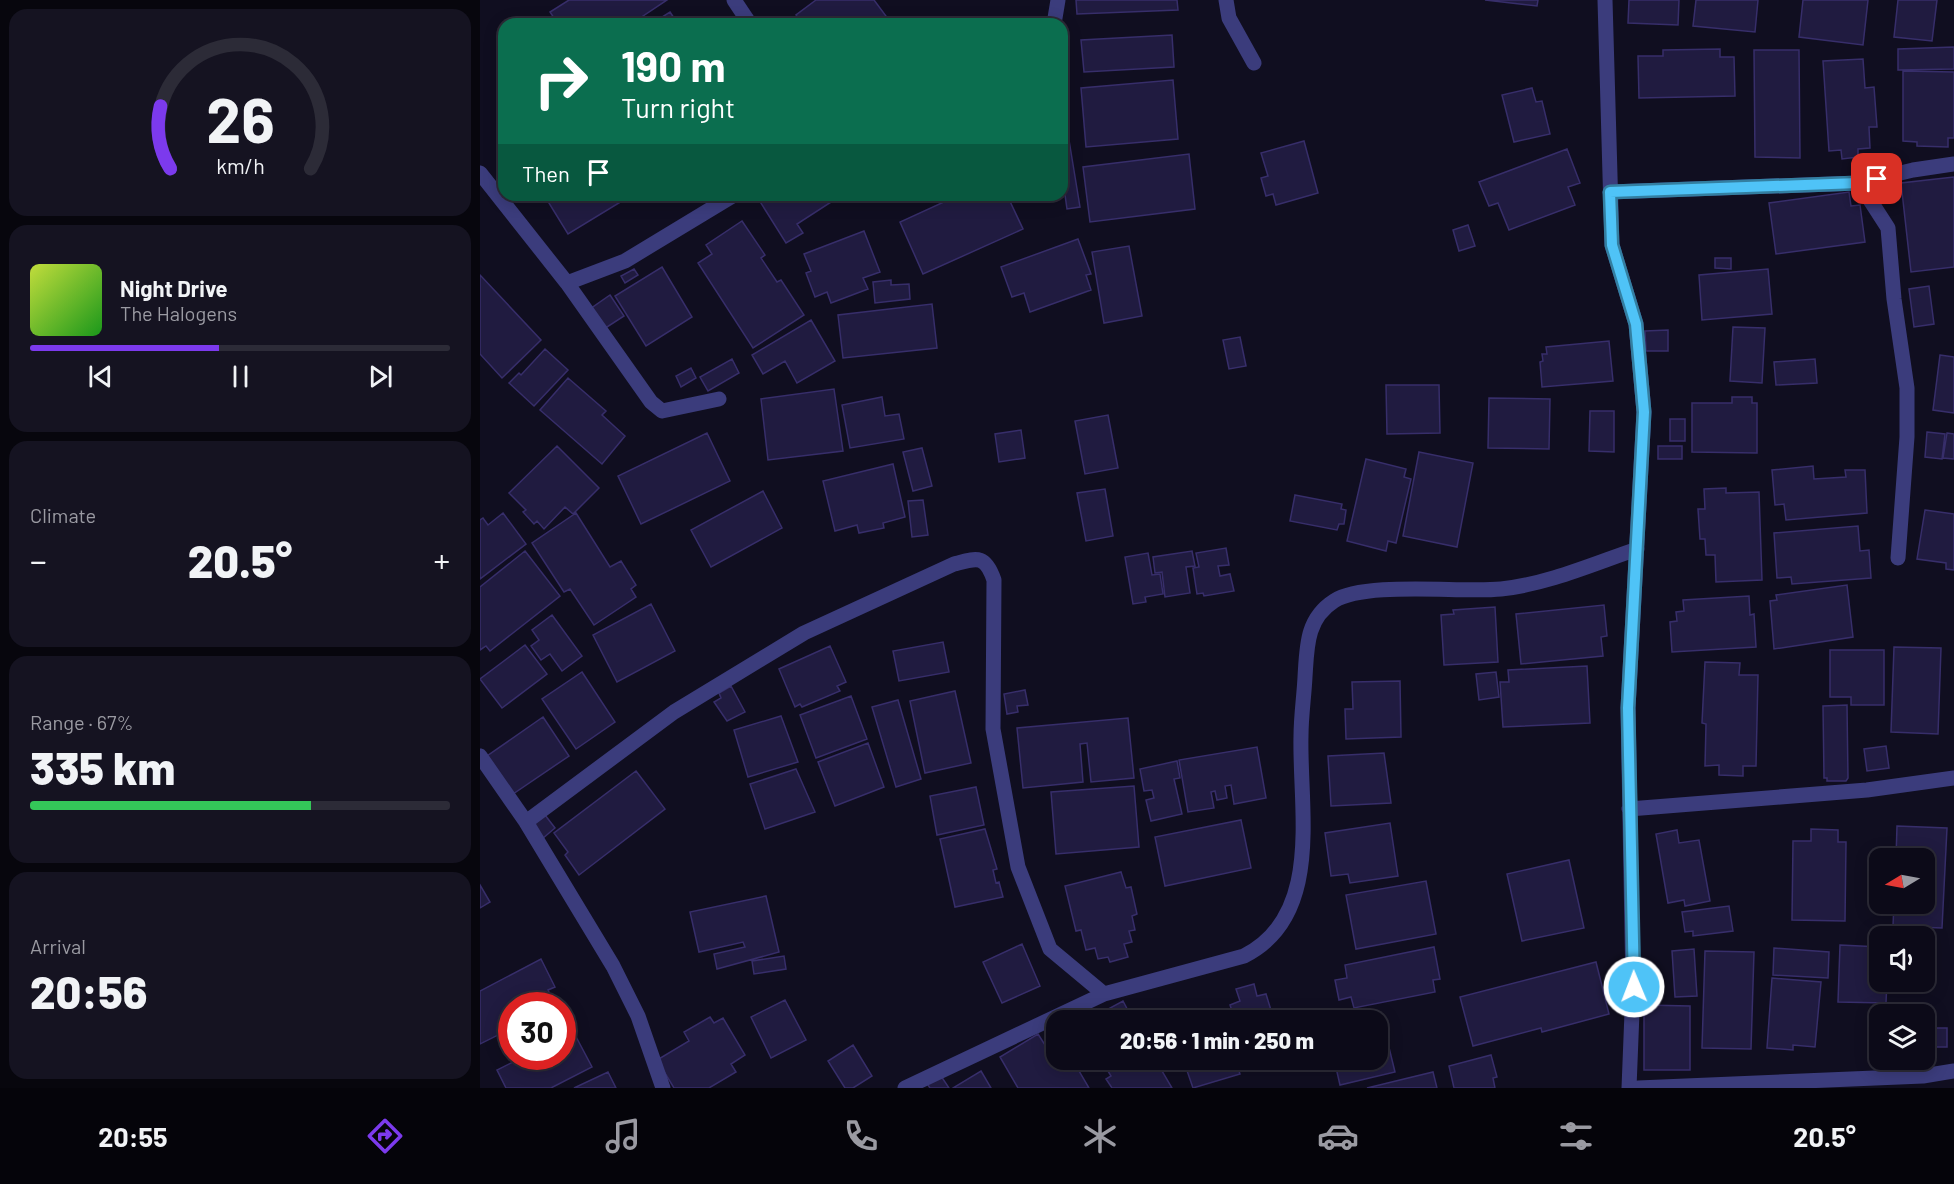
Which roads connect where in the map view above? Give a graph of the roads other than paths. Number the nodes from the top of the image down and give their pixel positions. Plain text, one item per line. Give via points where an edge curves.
1 (734, 0) edge
2 (1059, 0) edge
3 (1226, 0) edge
4 (1605, 0) edge
5 (746, 18) edge
6 (1055, 18) edge
7 (1254, 63) dead end
8 (1954, 164) edge
9 (480, 173) edge
10 (1858, 183) junction
11 (1610, 192) junction
12 (498, 196) edge
13 (502, 201) edge
14 (724, 201) edge
15 (567, 283) junction
16 (718, 399) dead end
17 (1637, 549) junction
18 (1898, 558) dead end
19 (481, 760) edge
20 (1954, 778) edge
21 (1629, 809) junction
22 (526, 822) junction
23 (1104, 994) junction
24 (1954, 1071) edge
25 (1711, 1086) edge
26 (663, 1088) edge
27 (905, 1088) edge
28 (1629, 1088) edge
29 (1638, 1088) edge

1 - 5 street
2 - 6 street
3 - 7 street via 1229,18
4 - 11 street
8 - 10 street
9 - 12 street
10 - 11 street
10 - 18 street via 1888,228 1907,388
11 - 17 street via 1612,245 1636,324 1641,370 1644,412
13 - 15 street
14 - 15 street via 625,261
15 - 16 street via 651,402 662,411
17 - 21 street via 1628,708
17 - 23 street via 1549,579 1502,589 1360,593 1336,599 1320,612 1308,632 1301,736 1301,866 1283,922 1264,946 1244,956
19 - 22 street
20 - 21 street via 1866,790
21 - 28 street via 1634,987
22 - 23 street via 674,712 804,633 954,564 976,558 985,562 994,580 993,729 1018,867 1050,949
22 - 26 street via 613,966 638,1016
23 - 27 street
24 - 25 street
25 - 29 street

